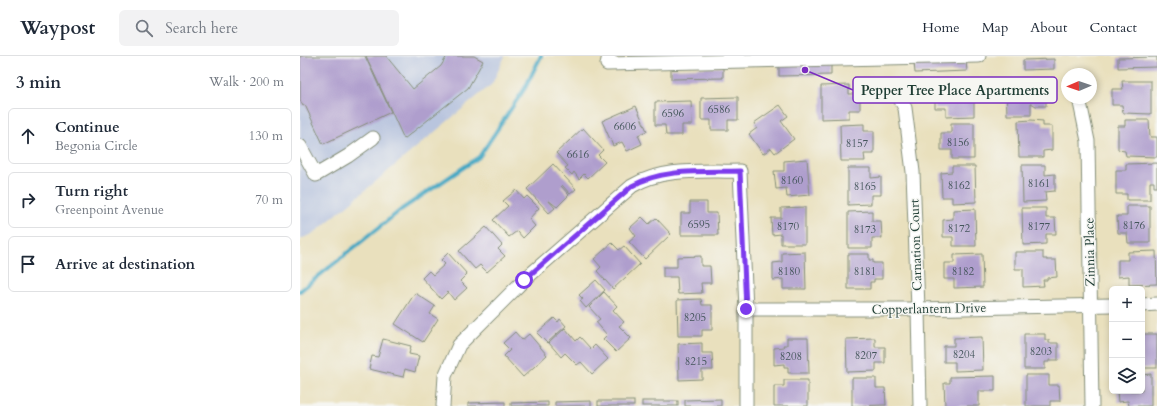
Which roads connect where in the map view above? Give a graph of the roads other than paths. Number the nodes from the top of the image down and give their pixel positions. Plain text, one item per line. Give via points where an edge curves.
1 (609, 56) edge
2 (979, 56) edge
3 (894, 88) dead end
4 (1080, 104) edge
5 (373, 138) dead end
6 (300, 146) edge
7 (1145, 304) edge
8 (1157, 304) edge
9 (1091, 306) junction
10 (1109, 306) edge
11 (746, 309) junction
12 (918, 309) junction
13 (442, 406) edge
14 (746, 406) edge
15 (920, 406) edge
16 (1092, 406) edge

1 - 2 street via 606,64
3 - 12 street, Carnation Court via 905,108 913,172
4 - 9 street, Zinnia Place via 1088,141
5 - 6 street via 316,174
7 - 8 street
9 - 10 street, Copperlantern Drive
9 - 12 street, Copperlantern Drive
9 - 16 street, Zinnia Place
11 - 12 street, Copperlantern Drive
11 - 13 street via 740,171 664,174 644,179 632,186 524,280 459,345 445,376
11 - 14 street
12 - 15 street, Carnation Court

